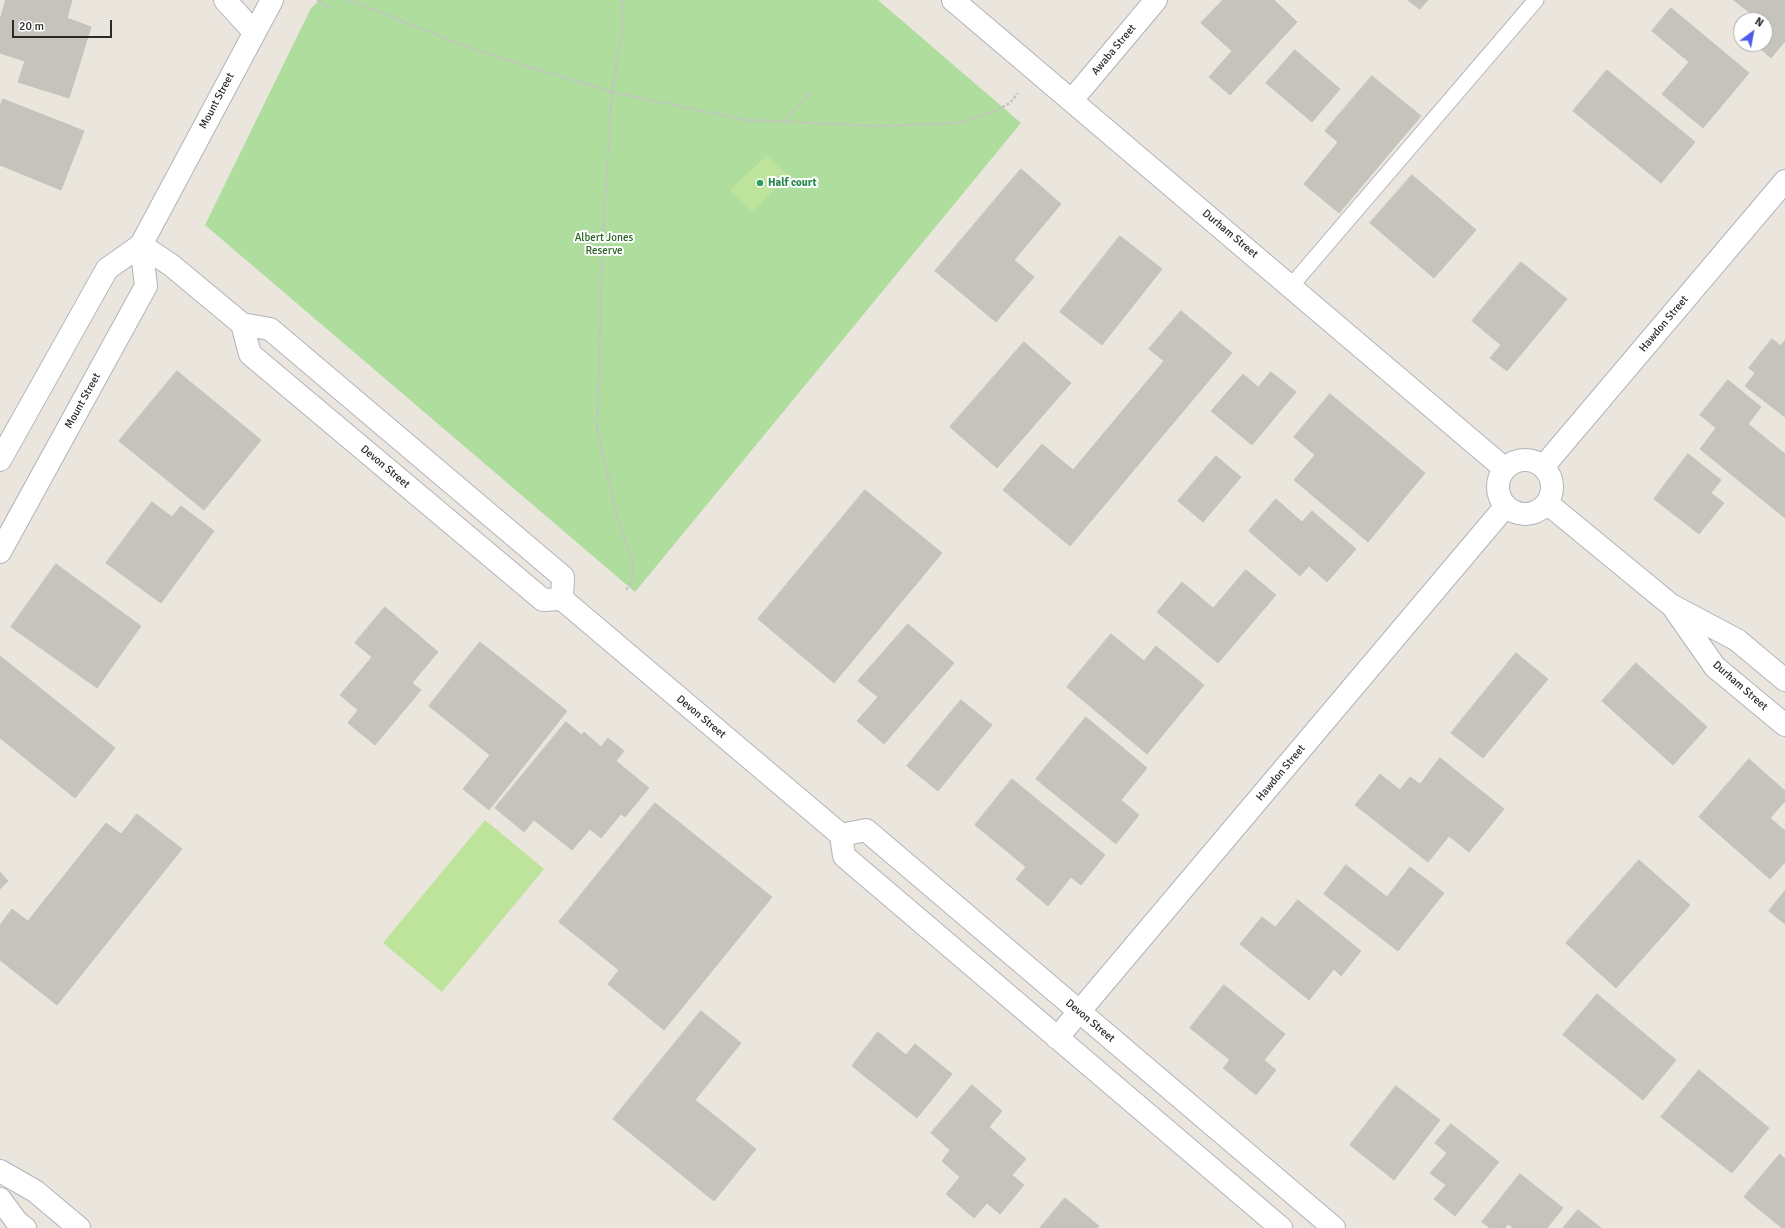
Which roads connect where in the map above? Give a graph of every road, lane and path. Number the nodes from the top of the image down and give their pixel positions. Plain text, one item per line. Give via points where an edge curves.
1 (225, 0) edge
2 (272, 0) edge
3 (317, 0) edge
4 (349, 0) edge
5 (622, 0) edge
6 (953, 0) edge
7 (1156, 0) edge
8 (1536, 0) edge
9 (331, 8) dead end
10 (254, 32) junction
11 (1036, 72) junction
12 (612, 92) junction
13 (811, 92) dead end
14 (1072, 100) junction
15 (784, 122) junction
16 (1785, 181) edge
17 (142, 245) junction
18 (1291, 286) junction
19 (242, 324) junction
20 (0, 460) edge
21 (1543, 467) junction
22 (1505, 468) junction
23 (1547, 503) junction
24 (1506, 507) junction
25 (0, 552) edge
26 (625, 592) dead end
27 (552, 599) junction
28 (1671, 605) junction
29 (1785, 680) edge
30 (1785, 725) edge
31 (841, 835) junction
32 (1079, 1012) junction
33 (1057, 1038) junction
34 (0, 1171) edge
35 (0, 1199) edge
36 (25, 1228) edge
37 (79, 1228) edge
38 (1281, 1228) edge
39 (1334, 1228) edge

1 - 10 street
2 - 10 street, Mount Street
3 - 9 path
4 - 12 path via 472,49
5 - 12 path via 622,32
6 - 11 street, Durham Street
7 - 14 street, Awaba Street
8 - 18 lane
10 - 17 street, Mount Street
11 - 14 street, Durham Street
11 - 15 path via 1010,103 995,111 958,123 878,126
12 - 15 path via 746,120
12 - 26 path via 603,236 597,428 618,522 633,562 632,582
13 - 15 path
14 - 18 street, Durham Street
16 - 21 street, Hawdon Street
17 - 19 street via 171,265
17 - 20 street, Mount Street via 107,268
17 - 25 street, Mount Street via 146,286
18 - 22 street, Durham Street
19 - 27 street, Devon Street via 250,354
19 - 27 street via 270,329 563,577
21 - 22 street via 1528,460 1511,463
21 - 23 street via 1551,481
22 - 24 street via 1500,475 1498,492
23 - 24 street via 1542,509 1527,514 1512,512
23 - 28 street, Durham Street
24 - 32 street, Hawdon Street
27 - 31 street, Devon Street
28 - 29 street, Durham Street via 1737,640
28 - 30 street, Durham Street via 1715,667
31 - 32 street, Devon Street via 866,830
31 - 33 street via 844,856
32 - 33 street, Hawdon Street
32 - 39 street, Devon Street
33 - 38 street
34 - 37 street via 35,1191
35 - 36 street via 17,1222

